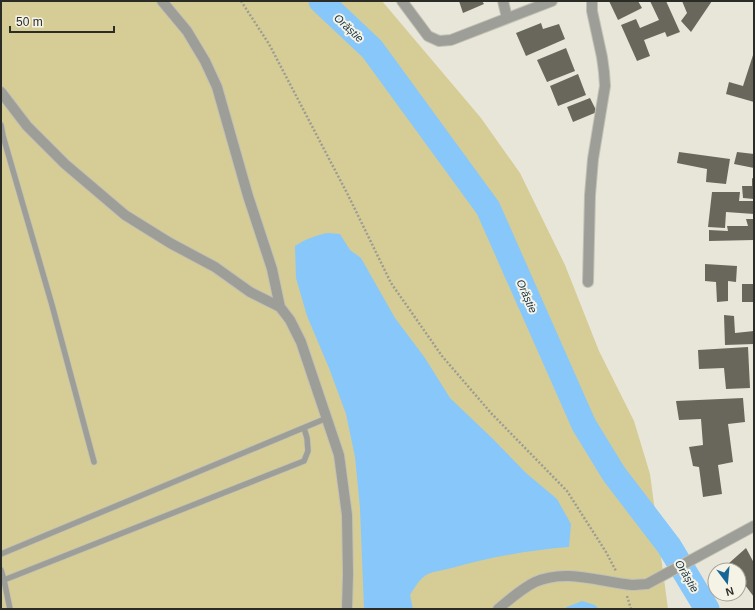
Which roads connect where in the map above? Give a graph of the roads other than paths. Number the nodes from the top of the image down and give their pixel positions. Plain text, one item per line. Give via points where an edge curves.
1 (162, 1) edge
2 (402, 1) edge
3 (503, 1) edge
4 (552, 1) edge
5 (592, 1) edge
6 (507, 18) junction
7 (1, 92) edge
8 (1, 125) edge
9 (588, 282) dead end
10 (280, 307) junction
11 (327, 418) junction
12 (304, 428) junction
13 (94, 462) dead end
14 (754, 526) edge
15 (1, 554) edge
16 (1, 570) edge
17 (3, 579) edge
18 (10, 609) edge
19 (347, 609) edge
20 (498, 609) edge

1 - 10 street via 187,31 217,87 272,269
2 - 6 street via 428,36 439,41 450,40
3 - 6 street
4 - 6 street
5 - 9 street via 605,86 593,159
7 - 10 street via 27,126 65,164 125,215 215,267 250,292
8 - 13 lane
10 - 11 street via 301,342
11 - 12 lane
11 - 19 street via 338,454 347,514
12 - 15 lane
12 - 17 lane via 308,451 304,461
14 - 20 street via 647,584 634,585 575,576 555,576 535,582
16 - 17 lane
17 - 18 lane

